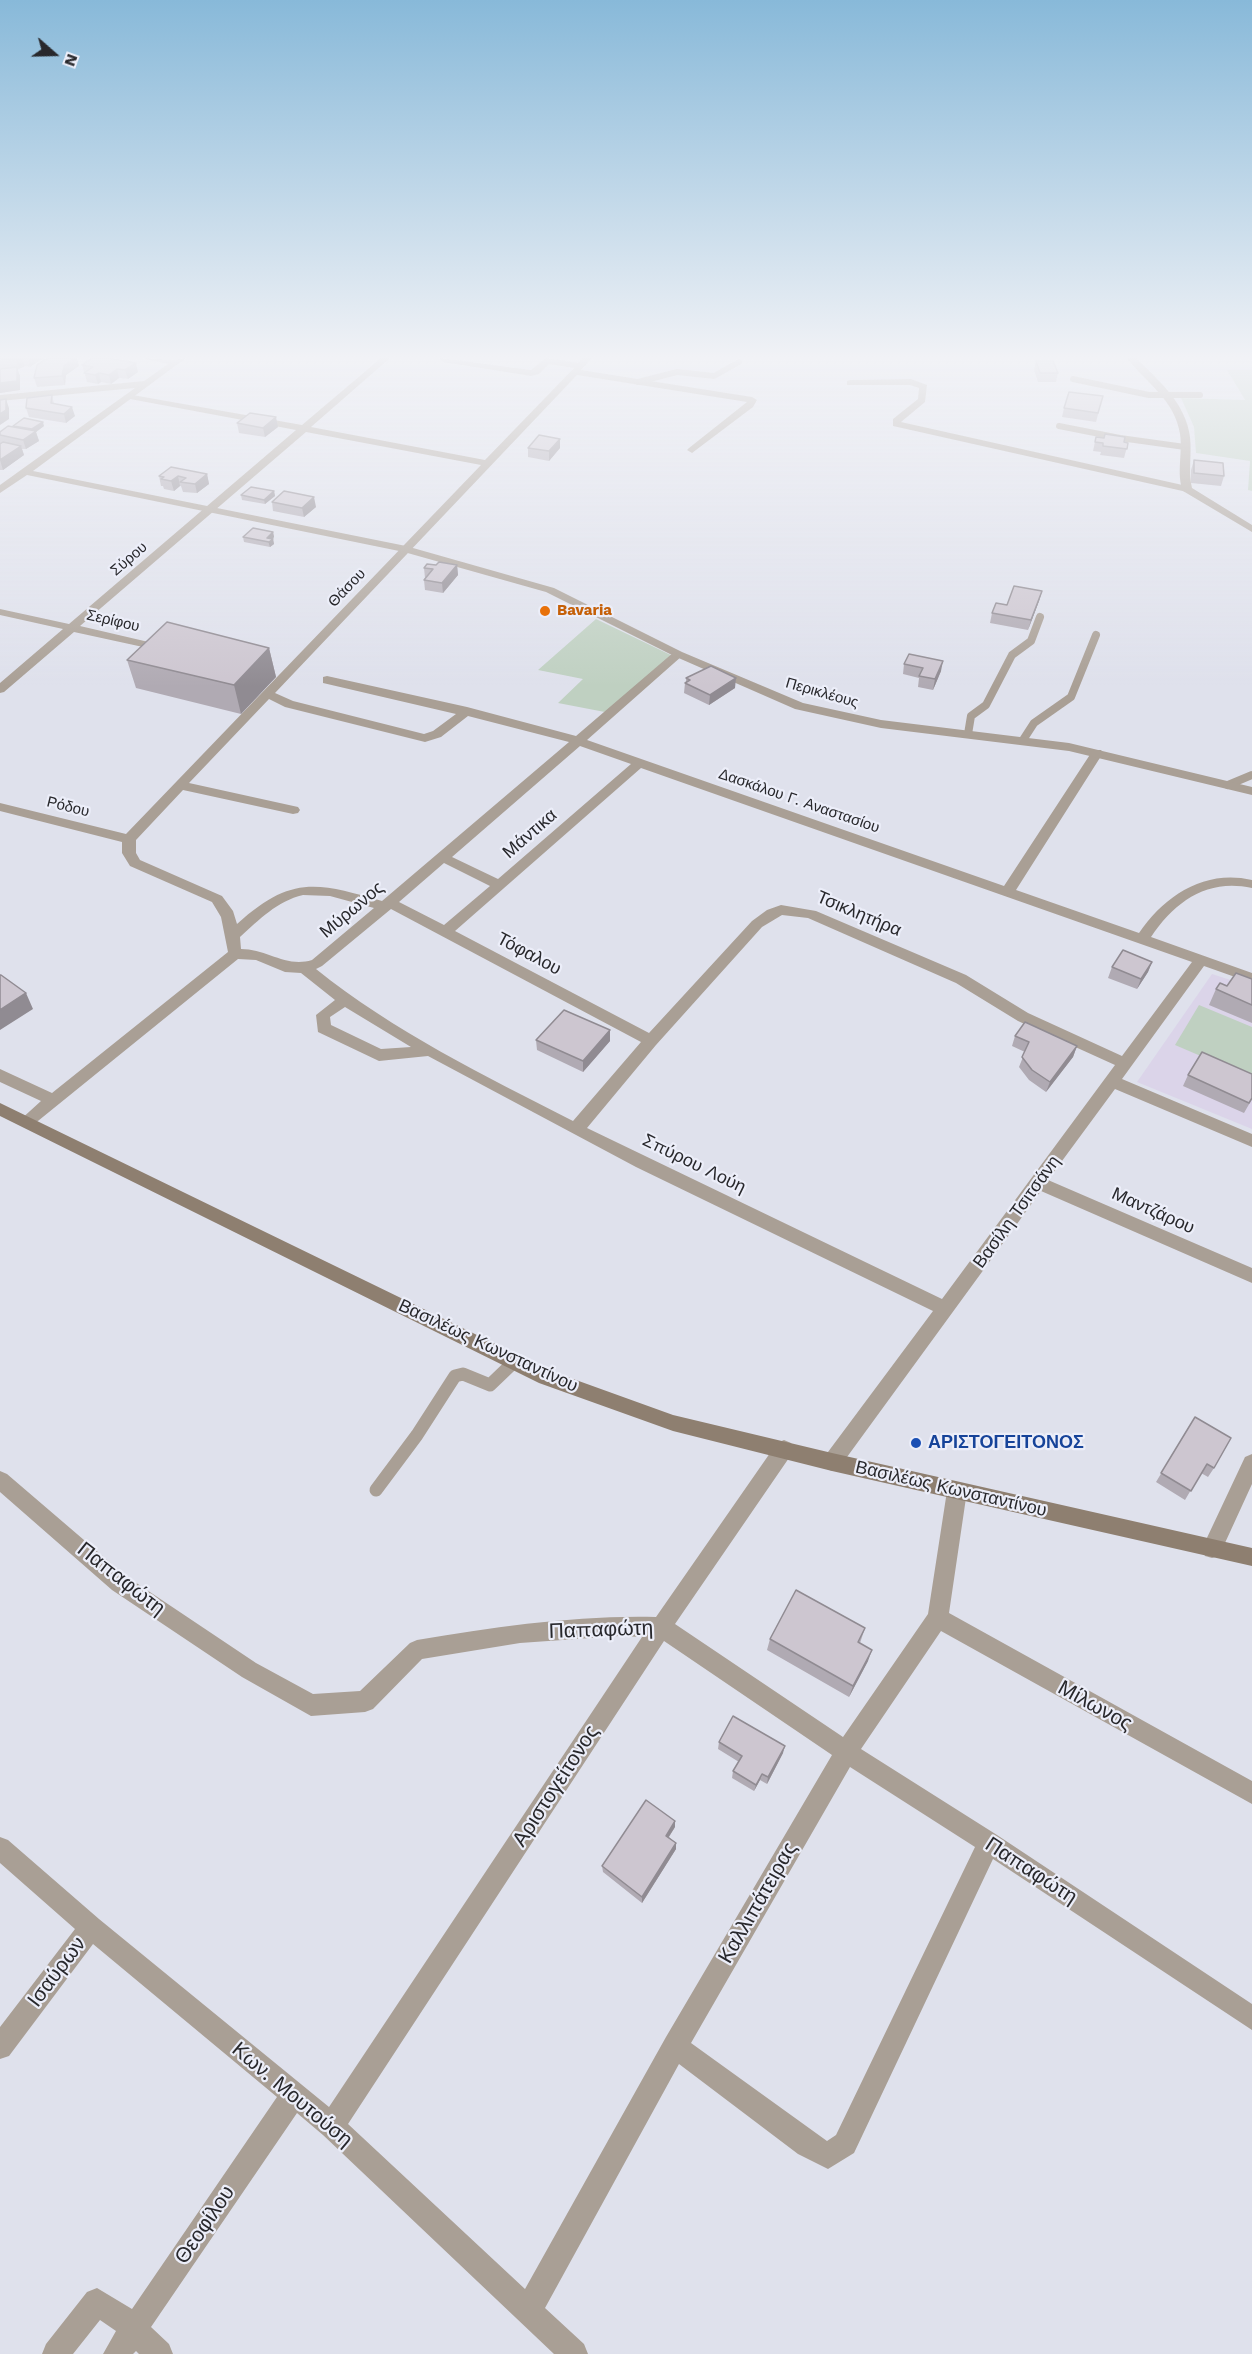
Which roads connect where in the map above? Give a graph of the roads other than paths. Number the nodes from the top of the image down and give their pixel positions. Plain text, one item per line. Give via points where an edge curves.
1 (30, 468) edge
2 (258, 468) edge
3 (482, 468) edge
4 (1092, 468) edge
5 (1184, 468) edge
6 (24, 472) junction
7 (1187, 489) junction
8 (0, 490) edge
9 (210, 509) junction
10 (1252, 529) edge
11 (406, 549) junction
12 (0, 612) edge
13 (1040, 616) dead end
14 (73, 627) junction
15 (1096, 635) dead end
16 (175, 651) edge
17 (678, 654) junction
18 (327, 680) dead end
19 (0, 689) edge
20 (267, 694) junction
21 (467, 711) junction
22 (968, 734) junction
23 (1023, 740) junction
24 (577, 741) junction
25 (1096, 753) junction
26 (639, 763) junction
27 (1252, 775) edge
28 (180, 785) junction
29 (1228, 785) junction
30 (1252, 791) edge
31 (0, 807) edge
32 (293, 810) dead end
33 (129, 839) junction
34 (442, 857) junction
35 (1252, 884) edge
36 (500, 885) junction
37 (1008, 891) junction
38 (387, 904) junction
39 (445, 932) junction
40 (232, 936) junction
41 (1142, 939) junction
42 (235, 954) junction
43 (1201, 960) junction
44 (305, 968) junction
45 (1252, 978) edge
46 (345, 1000) junction
47 (651, 1041) junction
48 (427, 1051) junction
49 (1126, 1064) junction
50 (0, 1075) edge
51 (1113, 1082) junction
52 (53, 1100) junction
53 (0, 1109) edge
54 (27, 1121) junction
55 (576, 1129) junction
56 (1252, 1141) edge
57 (1039, 1183) junction
58 (1252, 1276) edge
59 (946, 1309) junction
60 (514, 1362) junction
61 (784, 1449) junction
62 (832, 1462) junction
63 (1252, 1463) edge
64 (0, 1480) edge
65 (376, 1490) dead end
66 (957, 1491) junction
67 (1212, 1548) junction
68 (1252, 1557) edge
69 (938, 1618) junction
70 (661, 1627) junction
71 (846, 1752) junction
72 (1252, 1793) edge
73 (989, 1843) junction
74 (0, 1848) edge
75 (91, 1927) junction
76 (1252, 2016) edge
77 (675, 2046) junction
78 (0, 2047) edge
79 (294, 2095) junction
80 (332, 2126) junction
81 (529, 2309) junction
82 (134, 2330) junction
83 (56, 2354) edge
84 (117, 2354) edge
85 (159, 2354) edge
86 (574, 2354) edge

1 - 6 street
2 - 9 street, Σύρου
3 - 11 street, Θάσου
4 - 7 street
5 - 7 street
6 - 8 street
6 - 9 street, Περικλέους
7 - 10 street
9 - 11 street, Περικλέους
9 - 14 street, Σύρου
11 - 17 street, Περικλέους via 550,590
11 - 20 street, Θάσου
12 - 14 street, Σερίφου
13 - 22 lane via 1031,641 1012,655 986,705 971,716
14 - 16 street, Σερίφου
14 - 19 street, Σύρου
15 - 23 lane via 1071,697 1034,723
17 - 22 street, Περικλέους via 809,708 881,724
17 - 24 street, Μύρωνος
18 - 21 street, Δασκάλου Γ. Αναστασίου
20 - 21 street via 289,704 425,738 437,734
20 - 28 street, Θάσου
21 - 24 street, Δασκάλου Γ. Αναστασίου
22 - 23 street, Περικλέους
23 - 25 street, Περικλέους
24 - 26 street, Δασκάλου Γ. Αναστασίου
24 - 34 street, Μύρωνος
25 - 29 street, Περικλέους
25 - 37 street
26 - 36 street, Μάντικα
26 - 37 street, Δασκάλου Γ. Αναστασίου
27 - 29 lane
28 - 32 street
28 - 33 street, Θάσου
29 - 30 street, Περικλέους
31 - 33 street, Ρόδου
33 - 40 street via 129,853 135,862 218,899
34 - 36 street
34 - 38 street, Μύρωνος
35 - 41 street via 1224,879 1191,890 1167,908
36 - 39 street, Μάντικα
37 - 41 street, Δασκάλου Γ. Αναστασίου
38 - 39 street, Τόφαλου
38 - 40 street, Τόφαλου via 305,889 276,900
38 - 44 street, Μύρωνος via 317,963
39 - 47 street, Τόφαλου
40 - 42 street
41 - 43 street, Δασκάλου Γ. Αναστασίου
42 - 44 street via 250,953 288,969
42 - 52 street
43 - 45 street, Δασκάλου Γ. Αναστασίου
43 - 49 street, Βασίλη Τσιτσάνη
44 - 46 street, Σπύρου Λούη
46 - 48 street, Σπύρου Λούη
46 - 48 street via 323,1016 323,1028 379,1055
47 - 49 street, Τσικλητήρα via 757,924 772,913 790,909 811,914 961,979 1023,1017
47 - 55 street, Τσικλητήρα
48 - 55 street, Σπύρου Λούη
49 - 51 street, Βασίλη Τσιτσάνη
50 - 52 street
51 - 56 street
51 - 57 street, Βασίλη Τσιτσάνη
52 - 54 street
53 - 54 main road, Βασιλέως Κωνσταντίνου
54 - 60 main road, Βασιλέως Κωνσταντίνου
55 - 59 street, Σπύρου Λούη
57 - 58 street, Μαντζάρου
57 - 59 street, Βασίλη Τσιτσάνη
59 - 62 street, Βασίλη Τσιτσάνη
60 - 61 main road, Βασιλέως Κωνσταντίνου via 673,1423
60 - 65 lane via 490,1385 463,1374 455,1376
61 - 62 main road, Βασιλέως Κωνσταντίνου
61 - 70 street, Αριστογείτονος
62 - 66 main road, Βασιλέως Κωνσταντίνου
63 - 67 street
64 - 70 street, Παπαφώτη via 119,1583 249,1670 311,1705 364,1701 417,1650 520,1633
66 - 67 main road, Βασιλέως Κωνσταντίνου
66 - 69 street, Καλλιπάτειρας
67 - 68 main road, Βασιλέως Κωνσταντίνου
69 - 71 street, Καλλιπάτειρας
69 - 72 street, Μίλωνος
70 - 71 street, Παπαφώτη
70 - 80 street, Αριστογείτονος
71 - 73 street, Παπαφώτη
71 - 77 street, Καλλιπάτειρας
73 - 76 street, Παπαφώτη
73 - 77 street via 845,2144 828,2156 807,2145
74 - 75 street, Κων. Μουτούση
75 - 78 street, Ισαύρων
75 - 79 street, Κων. Μουτούση
77 - 81 street, Καλλιπάτειρας
79 - 80 street, Κων. Μουτούση
79 - 82 street, Θεοφίλου
80 - 81 street, Κων. Μουτούση
81 - 86 street, Κων. Μουτούση
82 - 83 street via 97,2302
82 - 84 street, Θεοφίλου
82 - 85 street

